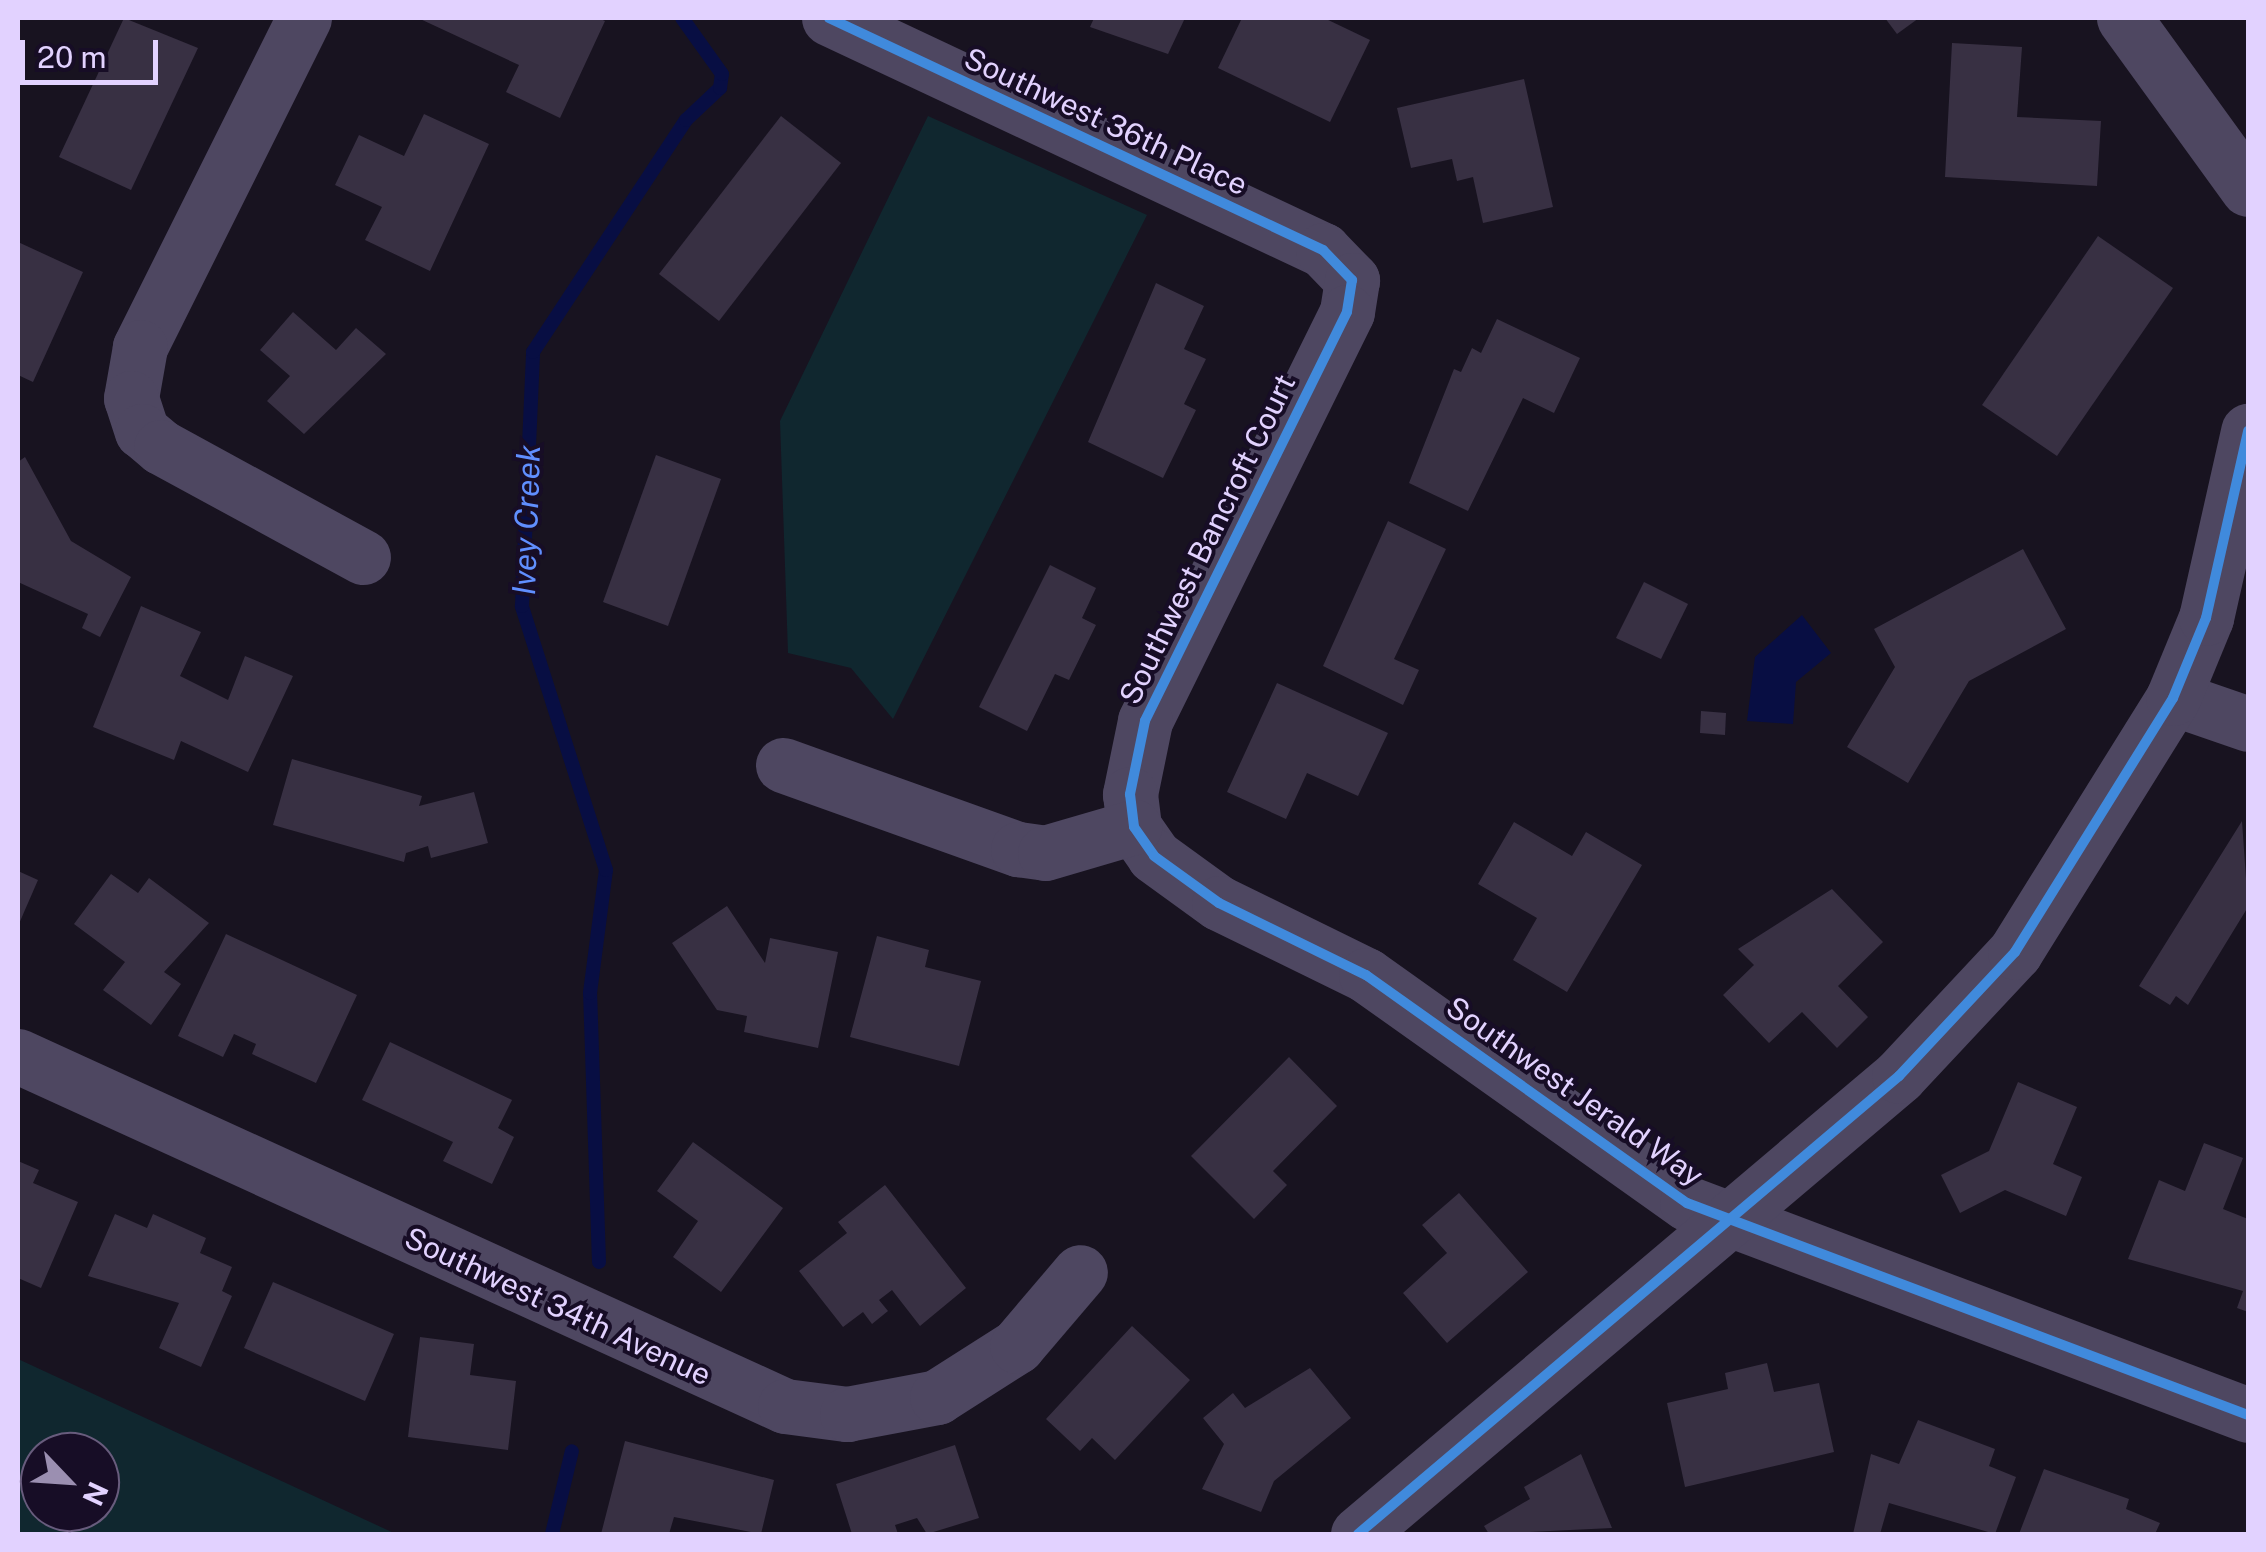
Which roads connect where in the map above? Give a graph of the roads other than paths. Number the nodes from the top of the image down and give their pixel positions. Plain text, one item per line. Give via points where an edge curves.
1 (304, 18) edge
2 (829, 18) edge
3 (2124, 18) edge
4 (907, 34) edge
5 (2248, 189) edge
6 (1352, 280) joint
7 (2248, 430) edge
8 (363, 557) dead end
9 (2173, 698) junction
10 (2248, 724) edge
11 (783, 765) dead end
12 (1134, 827) junction
13 (18, 1056) edge
14 (1734, 1222) junction
15 (1080, 1272) dead end
16 (2248, 1415) edge
17 (1358, 1534) edge

1 - 8 street via 140,347 131,398 142,431 160,447
2 - 4 street, Southwest 36th Place
3 - 5 street
4 - 6 street, Southwest 36th Place via 1324,250
6 - 12 street, Southwest Bancroft Court via 1347,312 1145,721 1130,794
7 - 9 street via 2206,618
9 - 10 street
9 - 14 street via 2014,952 1913,1064
11 - 12 street via 1018,849 1045,853
12 - 14 street, Southwest Jerald Way via 1194,889 1366,975 1670,1192
13 - 15 street, Southwest 34th Avenue via 785,1406 847,1414 937,1396 1017,1346
14 - 16 street, Southwest Jerald Way
14 - 17 street

